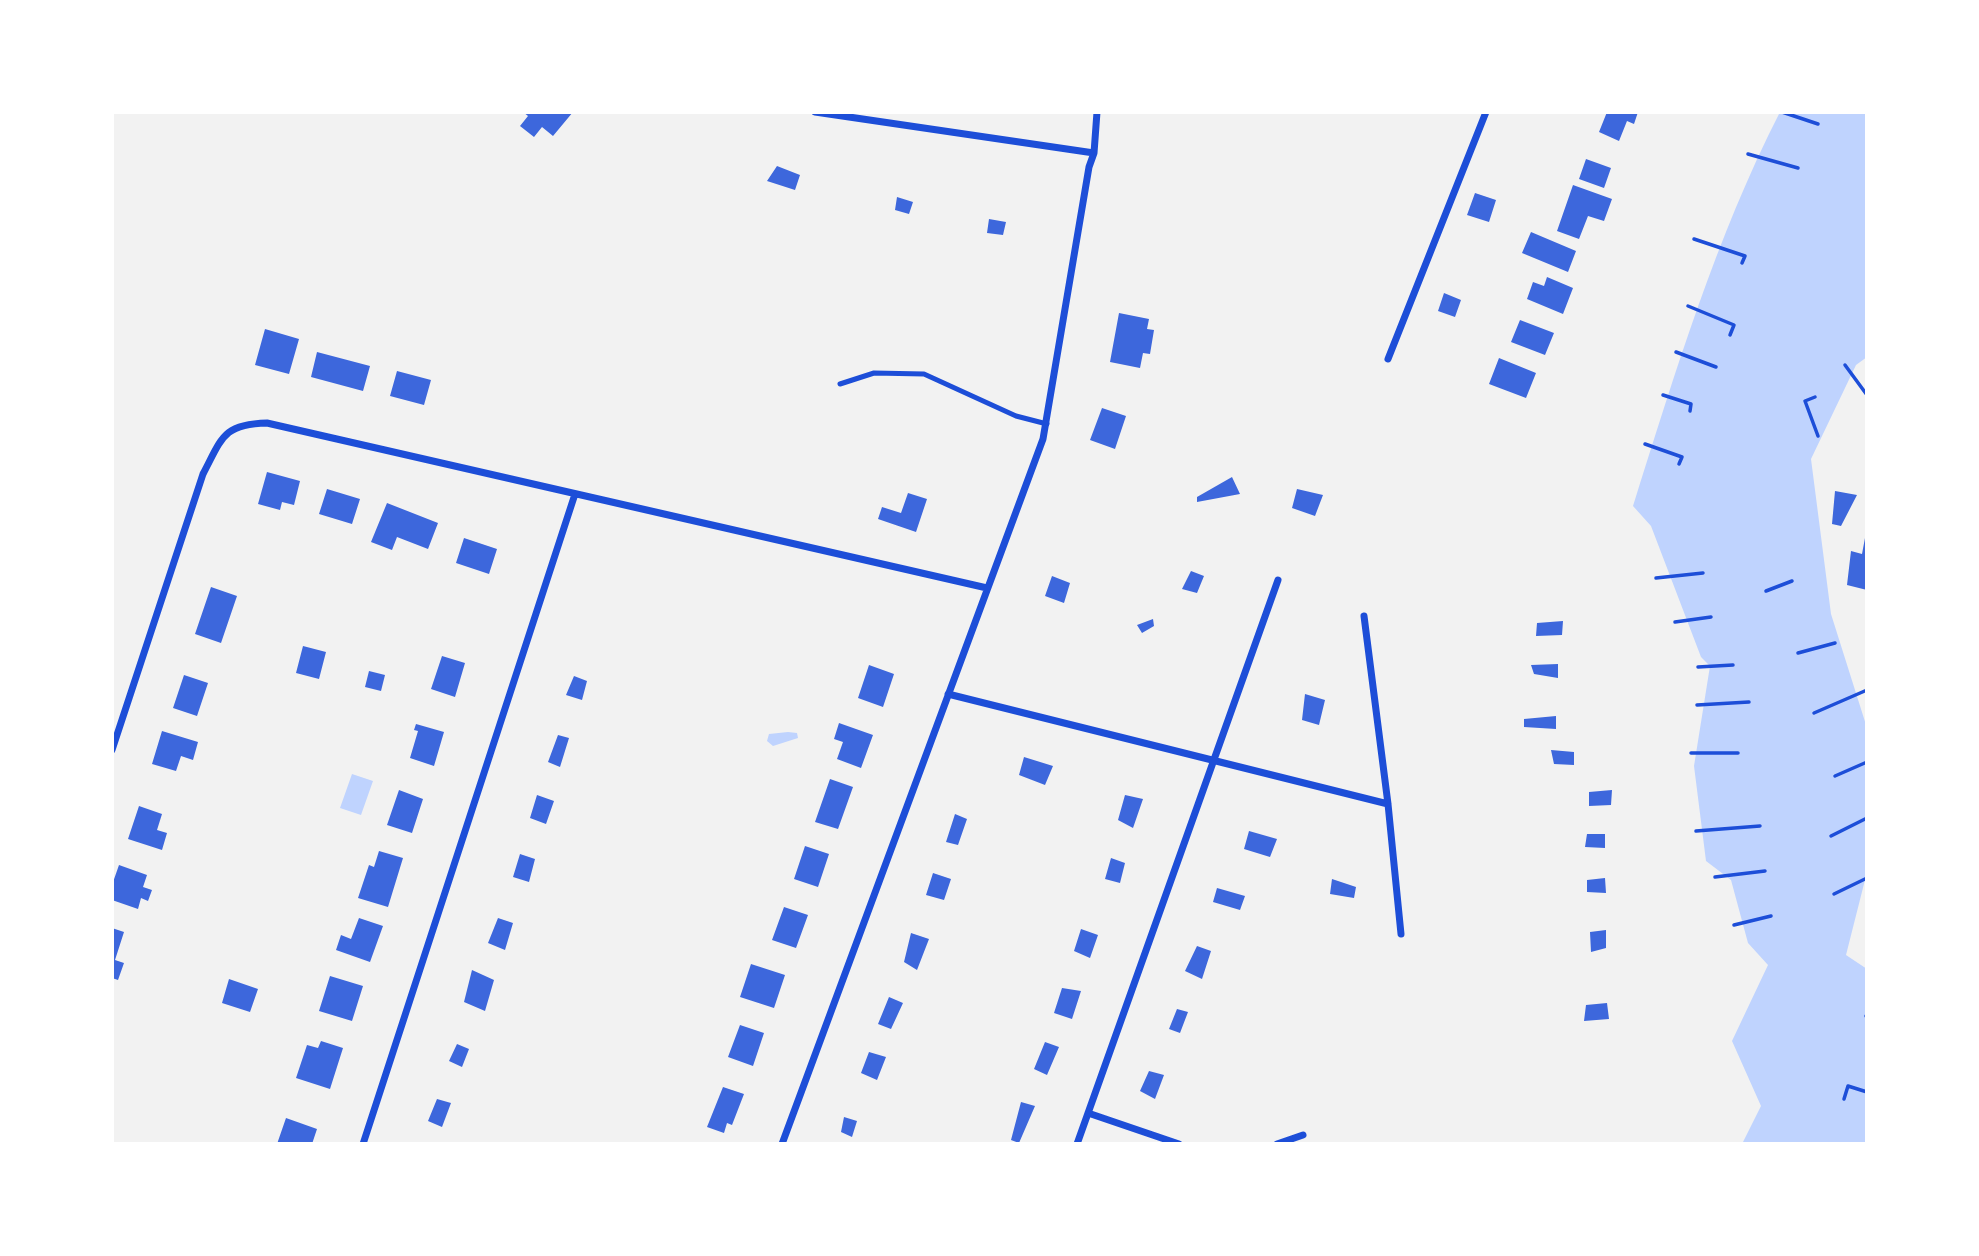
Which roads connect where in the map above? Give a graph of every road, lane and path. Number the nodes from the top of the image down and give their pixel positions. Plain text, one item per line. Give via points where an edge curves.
1 (815, 112) edge
2 (1097, 112) edge
3 (1486, 112) edge
4 (1782, 112) edge
5 (1818, 124) dead end
6 (1094, 153) junction
7 (1748, 154) dead end
8 (1798, 168) dead end
9 (1694, 239) dead end
10 (1742, 263) dead end
11 (1688, 306) dead end
12 (1730, 335) dead end
13 (1676, 352) dead end
14 (1388, 359) dead end
15 (1845, 365) dead end
16 (1716, 367) dead end
17 (840, 384) dead end
18 (1663, 395) dead end
19 (1867, 395) edge
20 (1815, 397) dead end
21 (1690, 411) dead end
22 (1047, 424) junction
23 (1818, 436) dead end
24 (1645, 444) dead end
25 (1679, 464) dead end
26 (575, 494) junction
27 (1703, 573) dead end
28 (1656, 578) dead end
29 (1278, 580) dead end
30 (1791, 581) dead end
31 (987, 588) junction
32 (1766, 591) dead end
33 (1364, 616) dead end
34 (1711, 617) dead end
35 (1675, 622) dead end
36 (1835, 643) dead end
37 (1798, 653) dead end
38 (1733, 665) dead end
39 (1698, 667) dead end
40 (1867, 690) edge
41 (948, 694) junction
42 (1749, 702) dead end
43 (1697, 705) dead end
44 (1814, 713) dead end
45 (112, 750) edge
46 (1738, 753) dead end
47 (1691, 754) dead end
48 (1214, 758) junction
49 (1867, 762) edge
50 (1835, 776) dead end
51 (1388, 804) junction
52 (1867, 818) edge
53 (1760, 826) dead end
54 (1696, 831) dead end
55 (1831, 835) dead end
56 (1765, 871) dead end
57 (1716, 877) dead end
58 (1867, 878) edge
59 (1835, 894) dead end
60 (1771, 916) dead end
61 (1734, 925) dead end
62 (1401, 934) dead end
63 (1867, 1092) edge
64 (1844, 1099) dead end
65 (1088, 1114) junction
66 (1303, 1135) dead end
67 (363, 1144) edge
68 (782, 1144) edge
69 (1077, 1144) edge
70 (1179, 1144) edge
71 (1277, 1144) edge

1 - 6 street
2 - 6 street
3 - 14 street
4 - 5 path
6 - 22 street
7 - 8 path
9 - 10 path via 1745,256
11 - 12 path via 1734,325
13 - 16 path
15 - 19 path
17 - 22 lane via 874,373 924,374 1016,416
18 - 21 path via 1691,404
20 - 23 path via 1805,401
22 - 31 street
24 - 25 path via 1682,457
26 - 31 street
26 - 45 street via 267,423 245,424 225,434 203,474
26 - 67 street
27 - 28 path
29 - 48 street
30 - 32 path
31 - 41 street
33 - 51 street
34 - 35 path
36 - 37 path
38 - 39 path
40 - 44 path
41 - 48 street
41 - 68 street
42 - 43 path
46 - 47 path
48 - 51 street
48 - 65 street
49 - 50 path
51 - 62 street
52 - 55 path
53 - 54 path
56 - 57 path
58 - 59 path
60 - 61 path
63 - 64 path via 1848,1086
65 - 69 street
65 - 70 street
66 - 71 street

